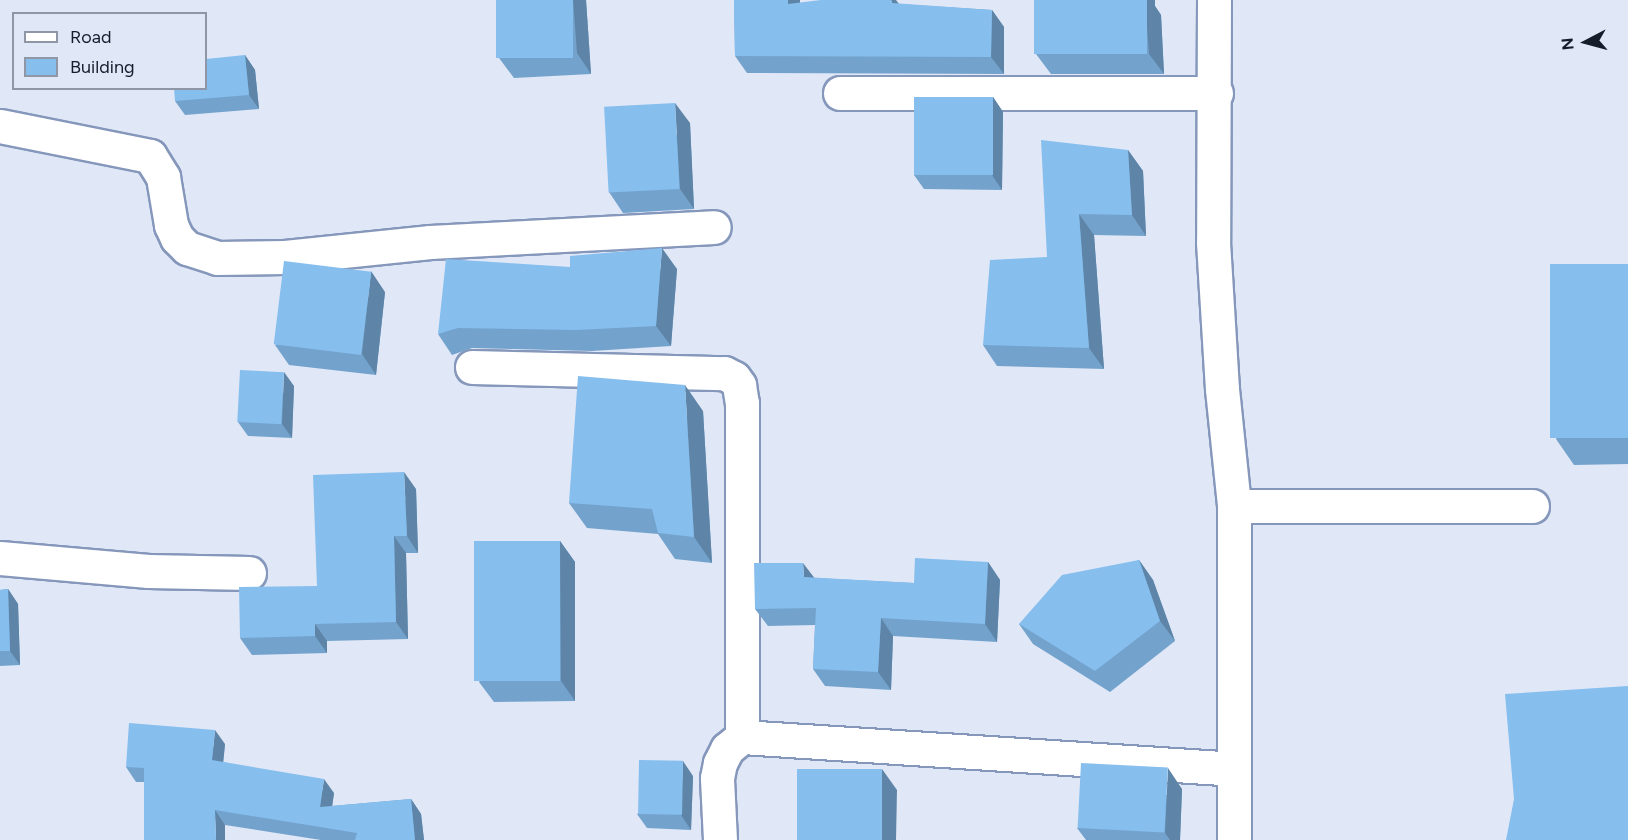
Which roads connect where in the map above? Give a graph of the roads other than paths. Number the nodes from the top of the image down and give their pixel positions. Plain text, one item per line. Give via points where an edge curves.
1 (1214, 0) edge
2 (840, 93) dead end
3 (1216, 93) junction
4 (0, 126) edge
5 (714, 227) dead end
6 (472, 367) dead end
7 (1234, 506) junction
8 (1532, 506) dead end
9 (0, 558) edge
10 (249, 573) dead end
11 (742, 737) junction
12 (1232, 769) junction
13 (720, 840) edge
14 (1234, 840) edge

1 - 3 street
2 - 3 street
3 - 7 street via 1213,242
4 - 5 street via 150,156 164,177 171,225 177,238 187,248 217,258 285,257 430,242
6 - 11 street via 724,373 734,378 742,403
7 - 8 street
7 - 12 street
9 - 10 street via 148,571
11 - 12 street
11 - 13 street via 727,749 720,763
12 - 14 street

